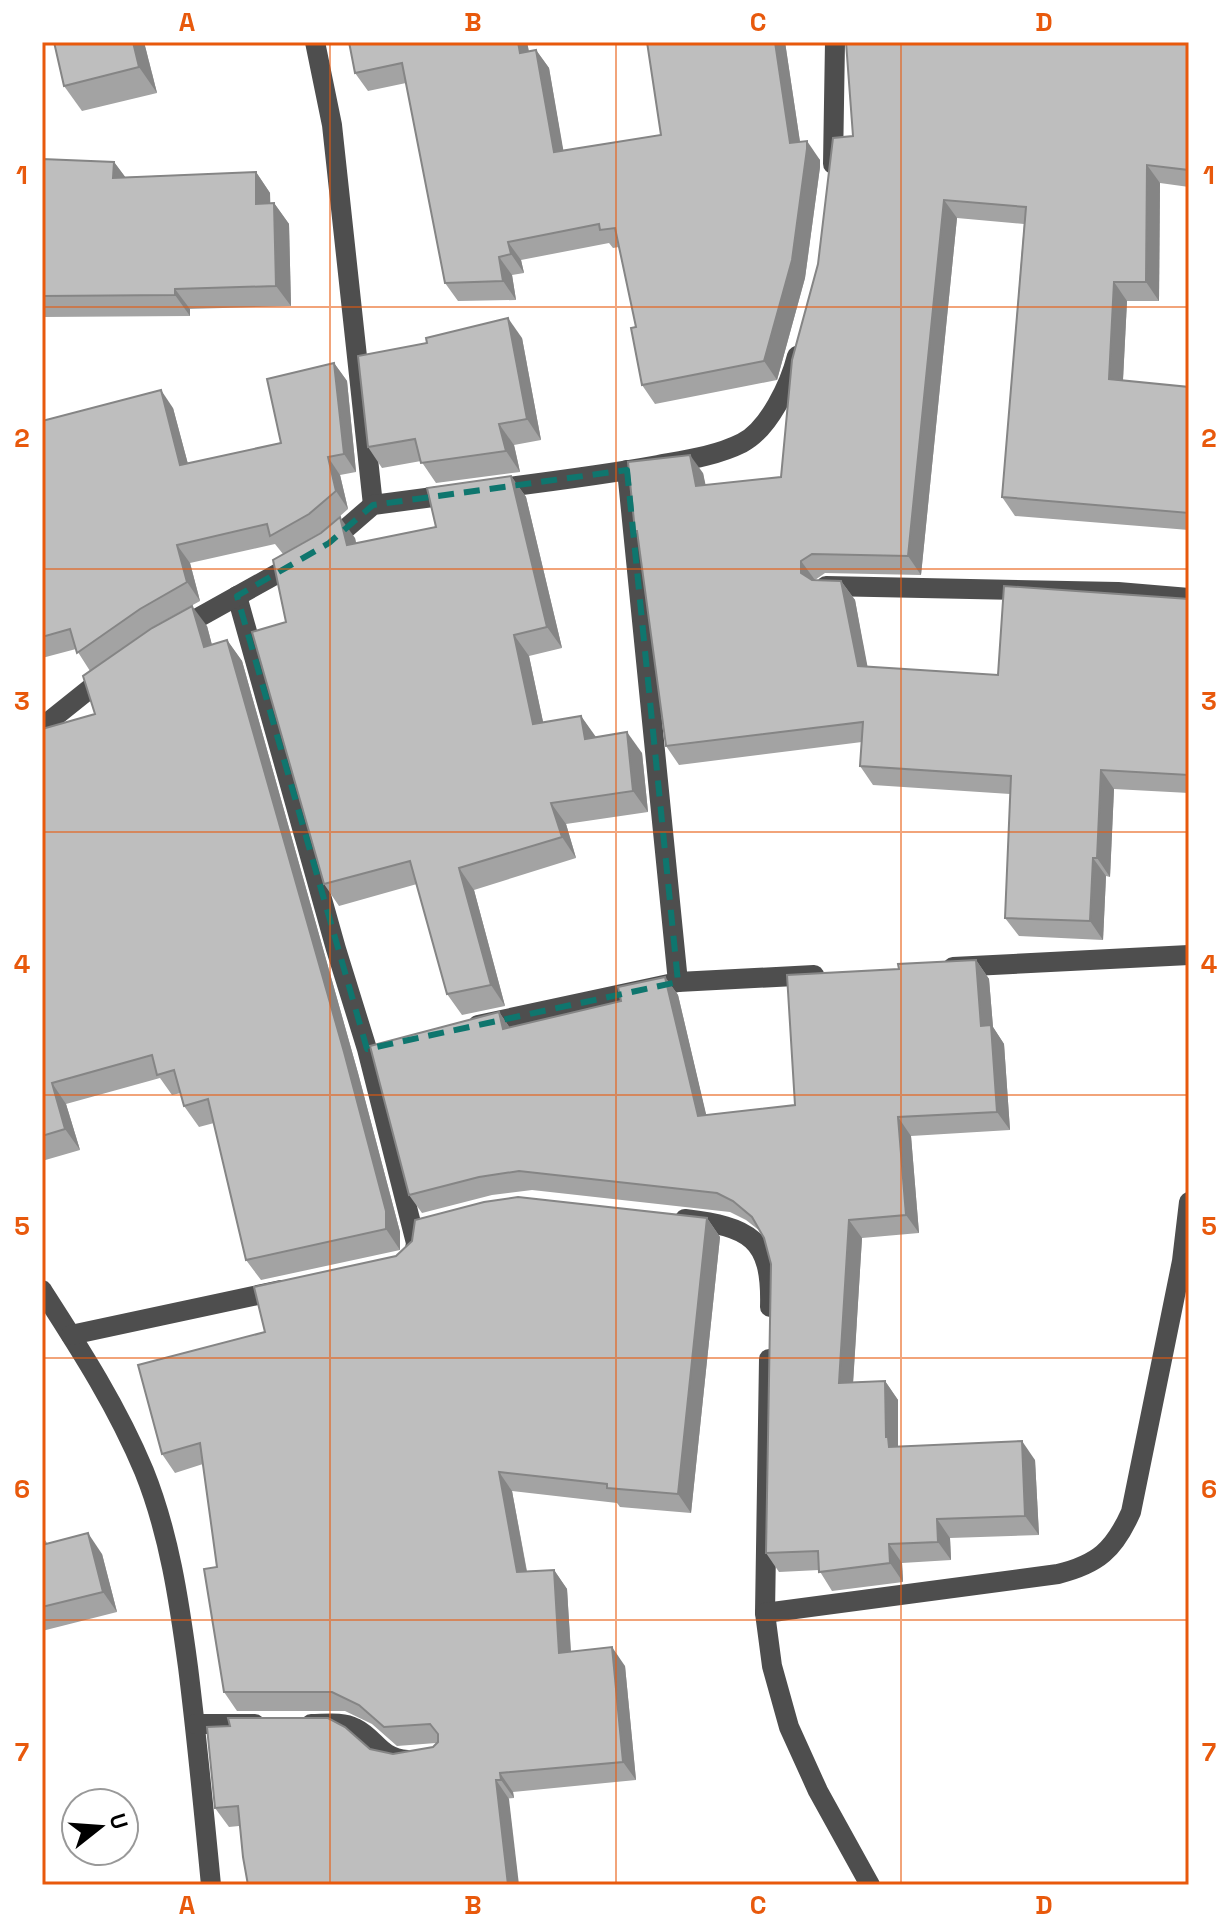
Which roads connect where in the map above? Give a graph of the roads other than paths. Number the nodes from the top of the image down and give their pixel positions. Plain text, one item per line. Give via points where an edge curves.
1 (315, 42) edge
2 (835, 42) edge
3 (831, 182) edge
4 (802, 338) edge
5 (627, 470) junction
6 (373, 505) junction
7 (826, 586) edge
8 (237, 596) junction
9 (1189, 598) edge
10 (160, 638) edge
11 (124, 663) edge
12 (42, 727) edge
13 (1189, 955) edge
14 (934, 968) edge
15 (838, 974) edge
16 (678, 982) junction
17 (461, 1029) edge
18 (1189, 1202) edge
19 (659, 1216) edge
20 (403, 1263) edge
21 (297, 1286) edge
22 (42, 1290) edge
23 (71, 1335) junction
24 (765, 1613) junction
25 (195, 1724) junction
26 (423, 1758) edge
27 (211, 1885) edge
28 (870, 1885) edge

1 - 6 street via 332,125
2 - 3 street
4 - 5 street via 791,381 744,442 701,457
5 - 6 street
5 - 16 street
6 - 8 street via 329,543
7 - 9 street
8 - 10 street
8 - 20 street via 336,949 375,1047 420,1227 415,1253
11 - 12 street
13 - 14 street
15 - 16 street
16 - 17 street
18 - 24 street via 1131,1512 1120,1537 1100,1557 1058,1574
19 - 24 street via 729,1225 750,1237 764,1254 771,1282
21 - 23 street
22 - 23 street
23 - 25 street via 113,1402 145,1473 180,1607
24 - 28 street via 772,1666 789,1727
25 - 26 street via 344,1724 391,1758
25 - 27 street

